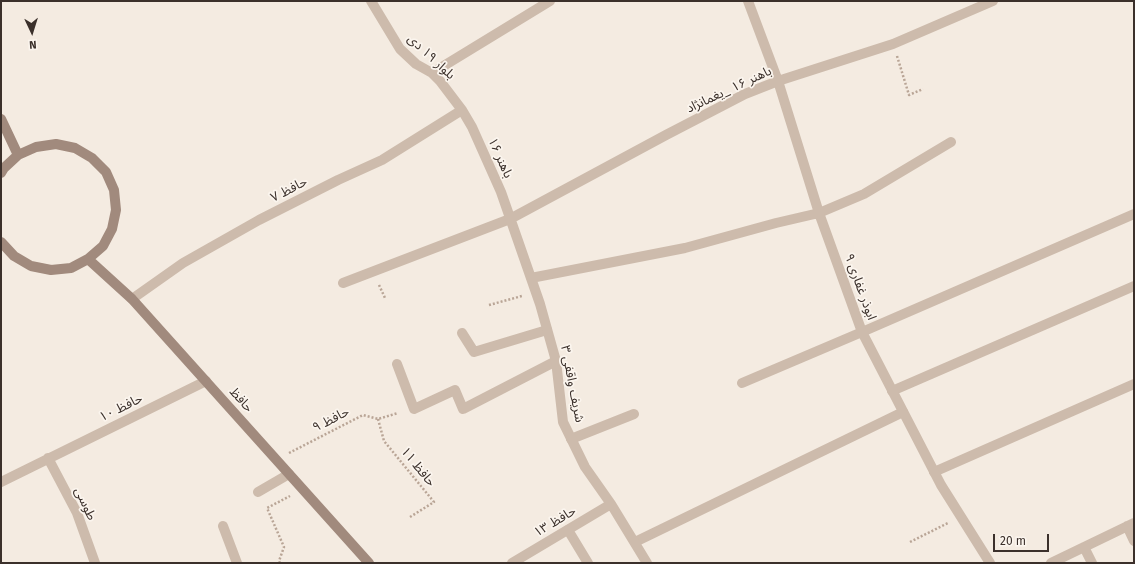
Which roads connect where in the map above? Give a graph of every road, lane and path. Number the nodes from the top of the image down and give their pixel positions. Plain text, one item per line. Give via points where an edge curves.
1 (371, 1) edge
2 (550, 1) edge
3 (748, 1) edge
4 (993, 1) edge
5 (893, 44) junction
6 (432, 72) junction
7 (778, 81) junction
8 (923, 89) dead end
9 (462, 110) junction
10 (1, 119) edge
11 (951, 142) dead end
12 (18, 155) junction
13 (1, 173) edge
14 (819, 213) junction
15 (1134, 214) edge
16 (510, 219) junction
17 (1, 242) edge
18 (88, 259) junction
19 (531, 278) junction
20 (343, 283) dead end
21 (1134, 286) edge
22 (536, 293) junction
23 (132, 299) junction
24 (489, 305) dead end
25 (547, 330) junction
26 (862, 332) junction
27 (462, 333) dead end
28 (556, 361) junction
29 (397, 364) dead end
30 (206, 381) junction
31 (742, 383) dead end
32 (1134, 384) edge
33 (892, 391) junction
34 (903, 412) junction
35 (398, 413) dead end
36 (634, 414) dead end
37 (378, 420) junction
38 (571, 439) junction
39 (48, 458) junction
40 (276, 459) junction
41 (934, 472) junction
42 (289, 474) junction
43 (1, 482) edge
44 (302, 489) junction
45 (258, 492) dead end
46 (611, 504) junction
47 (961, 516) junction
48 (410, 517) dead end
49 (1130, 524) edge
50 (223, 526) dead end
51 (568, 530) junction
52 (1134, 541) edge
53 (634, 542) junction
54 (910, 542) dead end
55 (1084, 547) junction
56 (95, 563) edge
57 (237, 563) edge
58 (280, 563) edge
59 (369, 563) edge
60 (512, 563) edge
61 (588, 563) edge
62 (647, 563) edge
63 (990, 563) edge
64 (1052, 563) edge
65 (1092, 563) edge

1 - 6 street, بلوار ۱۹ دی via 400,49 416,64
2 - 6 street
3 - 7 street, ابوذر غفاری ۹
4 - 5 street, باهنر ۱۶ _یغمانژاد
5 - 7 street, باهنر ۱۶ _یغمانژاد
5 - 8 path via 910,95
6 - 9 street, بلوار ۱۹ دی
7 - 14 street, ابوذر غفاری ۹
7 - 16 street, باهنر ۱۶ _یغمانژاد via 745,94
9 - 16 street, باهنر ۱۶ via 492,170
9 - 23 street, حافظ ۷ via 382,160 272,213 190,259
10 - 12 main road
11 - 14 street via 864,194
12 - 13 main road
12 - 18 main road via 36,147 56,144 75,148 92,158 106,172 114,190 116,210 112,229 103,246
14 - 19 street via 685,248
14 - 26 street, ابوذر غفاری ۹
15 - 26 street
16 - 19 street, شریف واقفی ۳
16 - 20 street, باهنر ۱۶ _یغمانژاد
17 - 18 main road via 14,256 31,266 51,270 70,268
18 - 23 main road, حافظ
19 - 22 street, شریف واقفی ۳
21 - 33 street
22 - 24 path
22 - 25 street, شریف واقفی ۳
23 - 30 main road, حافظ
25 - 27 street via 474,352
25 - 28 street, شریف واقفی ۳
26 - 31 street
26 - 33 street, ابوذر غفاری ۹
28 - 29 street via 463,408 455,390 414,409
28 - 38 street, شریف واقفی ۳ via 563,422
30 - 39 street, حافظ ۱۰
30 - 40 main road, حافظ
32 - 41 street
33 - 34 street, ابوذر غفاری ۹
34 - 41 street, ابوذر غفاری ۹
34 - 53 street
35 - 37 path, حافظ ۹
36 - 38 street
37 - 40 path, حافظ ۹ via 363,415
37 - 48 path, حافظ ۱۱ via 384,441 434,502
38 - 46 street, شریف واقفی ۳ via 585,467
39 - 43 street, حافظ ۱۰
39 - 56 street, طوسی via 76,513
40 - 42 main road, حافظ
41 - 47 street, ابوذر غفاری ۹
42 - 44 main road, حافظ
42 - 45 street
44 - 58 path via 267,508 284,547
44 - 59 main road, حافظ
46 - 51 street, حافظ ۱۳
46 - 53 street, شریف واقفی ۳
47 - 54 path
47 - 63 street, ابوذر غفاری ۹
49 - 52 street
49 - 55 street
50 - 57 street
51 - 60 street, حافظ ۱۳
51 - 61 street
53 - 62 street, شریف واقفی ۳
55 - 64 street
55 - 65 street

